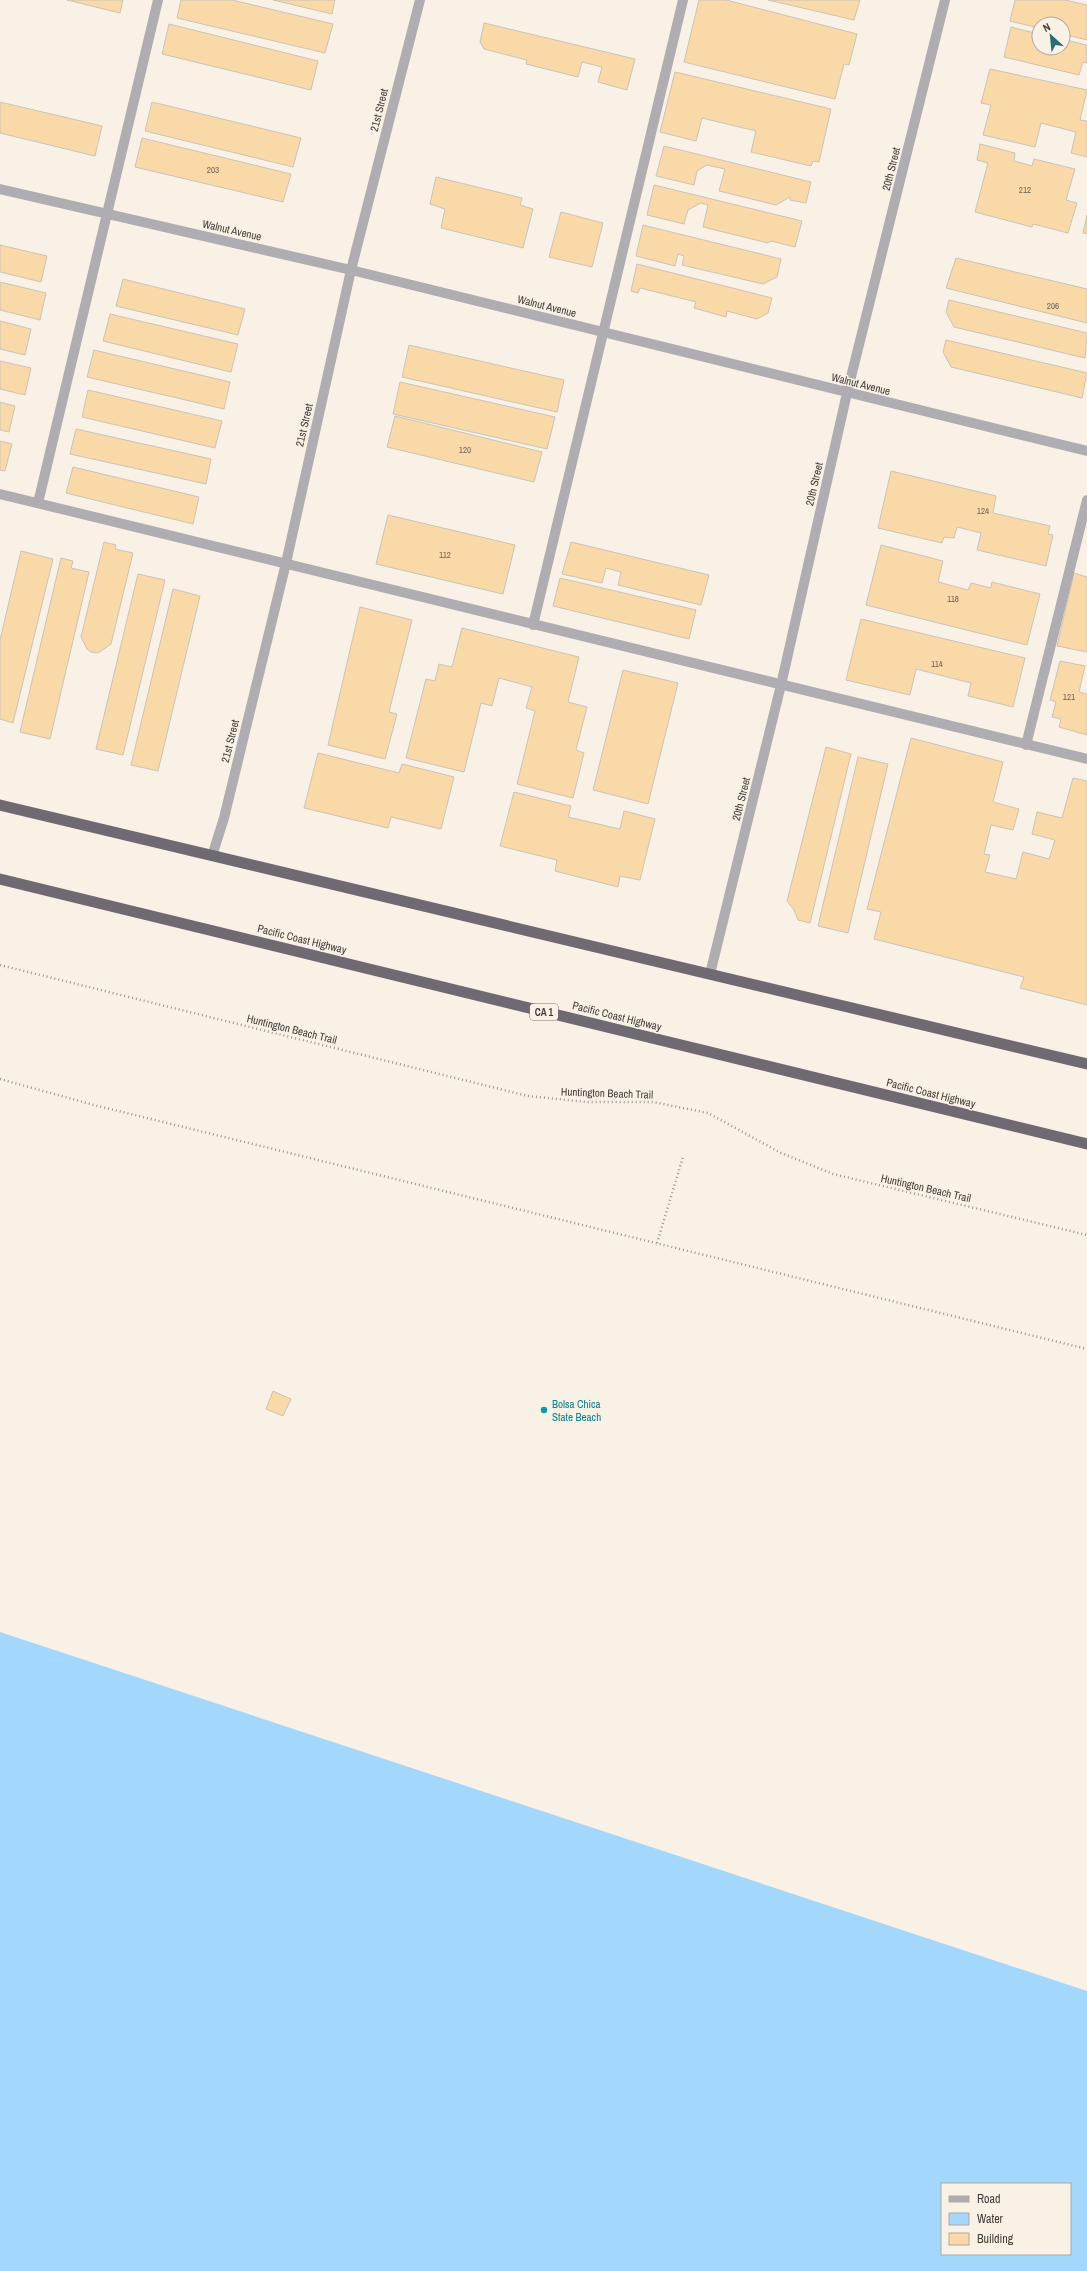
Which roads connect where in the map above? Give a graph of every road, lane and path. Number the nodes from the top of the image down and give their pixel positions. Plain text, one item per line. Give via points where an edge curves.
1 (158, 0) edge
2 (420, 0) edge
3 (683, 0) edge
4 (945, 0) edge
5 (0, 189) edge
6 (106, 212) junction
7 (351, 270) junction
8 (604, 332) junction
9 (847, 393) junction
10 (1087, 451) edge
11 (0, 494) edge
12 (1087, 500) edge
13 (38, 504) junction
14 (286, 563) junction
15 (532, 625) junction
16 (780, 685) junction
17 (1026, 745) junction
18 (1087, 759) edge
19 (0, 805) edge
20 (212, 856) junction
21 (0, 879) edge
22 (0, 965) edge
23 (710, 974) junction
24 (1087, 1064) edge
25 (0, 1079) edge
26 (1087, 1144) edge
27 (682, 1157) dead end
28 (1087, 1234) edge
29 (657, 1243) junction
30 (1087, 1349) edge

1 - 6 street
2 - 7 street, 21st Street
3 - 8 street
4 - 9 street, 20th Street
5 - 6 street, Walnut Avenue
6 - 7 street, Walnut Avenue
6 - 13 street
7 - 8 street, Walnut Avenue
7 - 14 street, 21st Street
8 - 9 street, Walnut Avenue
8 - 15 street
9 - 10 street, Walnut Avenue
9 - 16 street, 20th Street
11 - 13 street
12 - 17 street
13 - 14 street
14 - 15 street
14 - 20 street, 21st Street via 224,818
15 - 16 street
16 - 17 street
16 - 23 street, 20th Street
17 - 18 street
19 - 20 highway
20 - 23 highway
21 - 26 highway, Pacific Coast Highway / CA 1
22 - 28 path, Huntington Beach Trail via 528,1096 587,1102 653,1102 708,1113 781,1153 833,1174
23 - 24 highway
25 - 29 path via 94,1105
27 - 29 path
29 - 30 path

